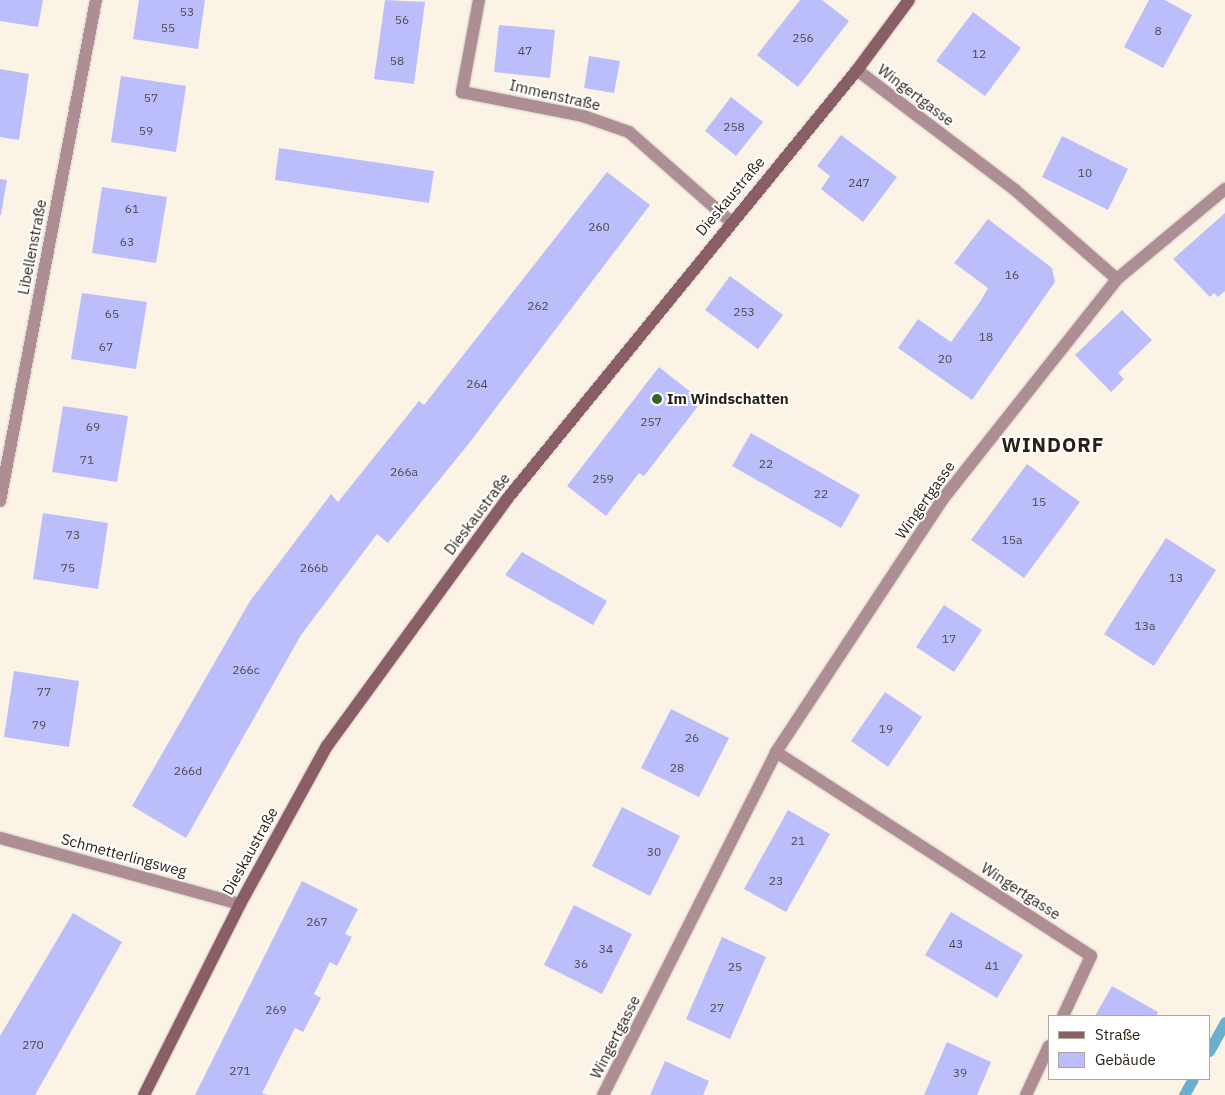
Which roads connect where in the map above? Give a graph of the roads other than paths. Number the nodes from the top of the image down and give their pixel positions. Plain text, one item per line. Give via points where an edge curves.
1 (96, 0) edge
2 (479, 0) edge
3 (909, 0) edge
4 (857, 70) junction
5 (1225, 189) edge
6 (730, 221) junction
7 (1117, 279) junction
8 (0, 501) edge
9 (776, 752) junction
10 (0, 838) edge
11 (240, 904) junction
12 (1063, 1015) edge
13 (1048, 1048) edge
14 (144, 1095) edge
15 (603, 1095) edge
16 (1026, 1095) edge

1 - 8 street, Libellenstraße
2 - 6 street, Immenstraße via 462,92 583,116 630,132
3 - 4 main road, Dieskaustraße
4 - 6 main road, Dieskaustraße
4 - 7 street, Wingertgasse via 1015,190
5 - 7 street, Wingertgasse
6 - 11 main road, Dieskaustraße via 507,499 326,746
7 - 9 street, Wingertgasse via 942,500
9 - 12 street, Wingertgasse via 1091,956
9 - 15 street, Wingertgasse
10 - 11 street, Schmetterlingsweg
11 - 14 main road, Dieskaustraße
13 - 16 street

